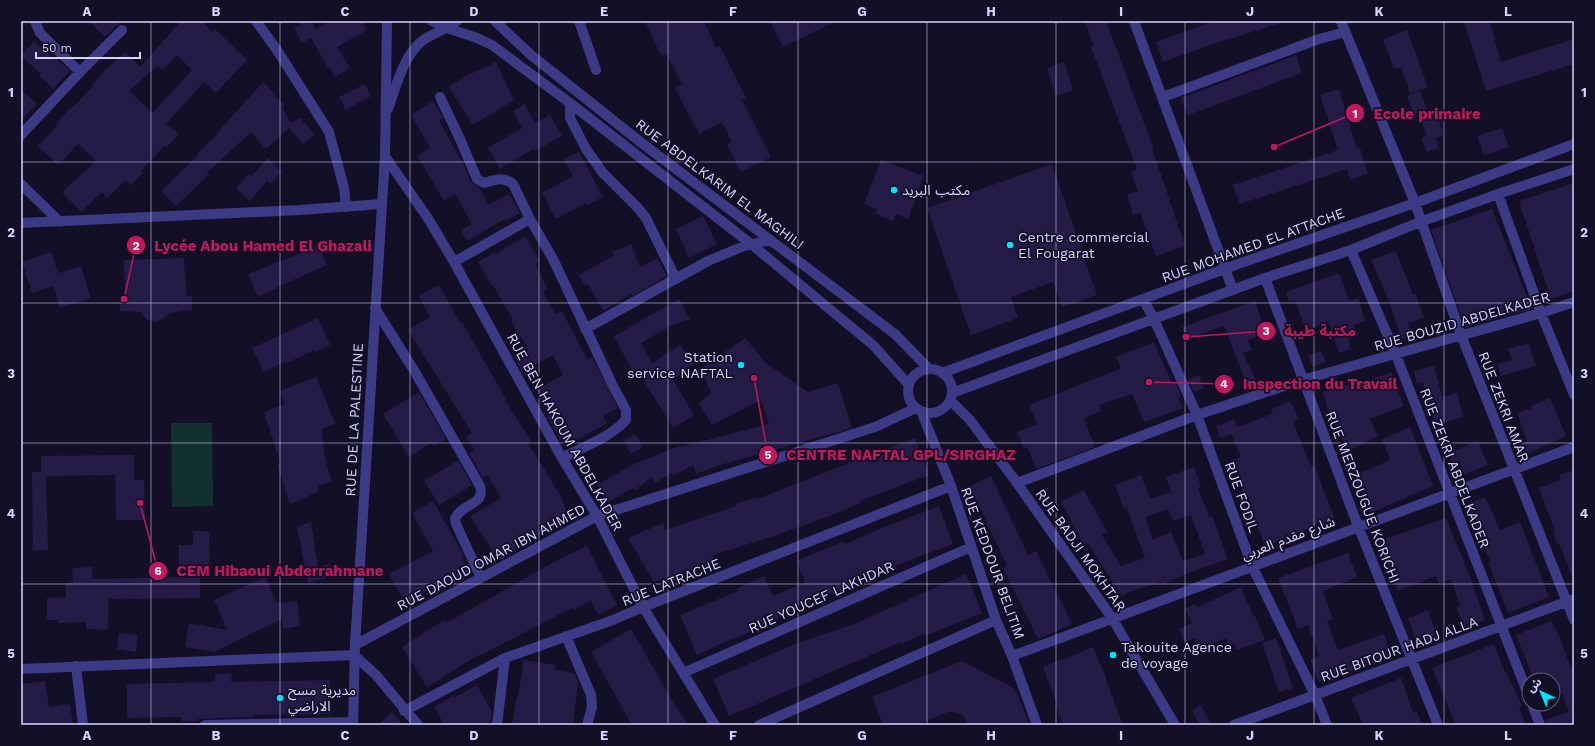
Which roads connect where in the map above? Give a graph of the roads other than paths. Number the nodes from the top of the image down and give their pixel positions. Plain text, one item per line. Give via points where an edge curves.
1 (35, 21) edge
2 (256, 21) edge
3 (387, 21) edge
4 (432, 21) edge
5 (457, 21) edge
6 (495, 21) edge
7 (579, 21) edge
8 (1134, 21) edge
9 (1341, 21) edge
10 (447, 28) junction
11 (122, 30) dead end
12 (1345, 32) junction
13 (596, 70) dead end
14 (80, 72) junction
15 (440, 97) dead end
16 (1163, 97) junction
17 (570, 103) junction
18 (385, 117) junction
19 (21, 135) edge
20 (1574, 144) edge
21 (385, 156) junction
22 (1574, 169) edge
23 (21, 184) edge
24 (1498, 194) junction
25 (1414, 202) junction
26 (381, 204) junction
27 (346, 207) junction
28 (530, 219) junction
29 (60, 222) junction
30 (1420, 222) junction
31 (21, 223) edge
32 (770, 240) junction
33 (751, 244) junction
34 (1351, 250) junction
35 (454, 262) junction
36 (1225, 269) junction
37 (1265, 278) junction
38 (676, 279) junction
39 (1232, 290) junction
40 (1143, 299) junction
41 (1574, 302) edge
42 (375, 308) junction
43 (1541, 313) junction
44 (1154, 319) junction
45 (585, 329) junction
46 (1461, 335) junction
47 (1396, 355) junction
48 (929, 369) junction
49 (942, 373) junction
50 (1302, 380) junction
51 (909, 385) junction
52 (1574, 395) edge
53 (951, 397) junction
54 (919, 410) junction
55 (1197, 415) junction
56 (1574, 446) edge
57 (562, 458) junction
58 (1513, 468) junction
59 (1017, 483) junction
60 (951, 486) junction
61 (1449, 493) junction
62 (597, 516) junction
63 (1358, 526) junction
64 (971, 547) junction
65 (1252, 566) junction
66 (481, 578) junction
67 (1571, 600) edge
68 (643, 607) junction
69 (1112, 618) junction
70 (996, 620) junction
71 (1574, 620) edge
72 (1501, 626) junction
73 (566, 636) junction
74 (354, 650) junction
75 (1012, 656) junction
76 (505, 658) junction
77 (1412, 659) junction
78 (76, 666) junction
79 (21, 669) edge
80 (683, 673) junction
81 (1521, 677) edge
82 (1314, 695) junction
83 (404, 711) junction
84 (1535, 712) edge
85 (353, 723) edge
86 (83, 725) edge
87 (205, 725) edge
88 (418, 725) edge
89 (497, 725) edge
90 (587, 725) edge
91 (715, 725) edge
92 (759, 725) edge
93 (1037, 725) edge
94 (1175, 725) edge
95 (1234, 725) edge
96 (1327, 725) edge
97 (1438, 725) edge
98 (1540, 725) edge

1 - 14 street via 40,33
2 - 27 street via 328,132 344,188
3 - 18 street, RUE DE LA PALESTINE
4 - 10 street
5 - 10 street
6 - 32 street, RUE ABDELKARIM EL MAGHILI via 531,55
7 - 13 street
8 - 16 street
9 - 12 street, RUE ZEKRI AMAR
10 - 17 street via 492,46
10 - 18 street via 423,41 412,52
11 - 14 street
12 - 16 street via 1319,39
12 - 25 street, RUE ZEKRI AMAR
14 - 19 street
15 - 28 street via 458,132 477,179 484,183 503,178 508,180 513,184
16 - 36 street
17 - 33 street
17 - 38 street via 570,118 586,149 603,173 646,218
18 - 21 street, RUE DE LA PALESTINE
20 - 25 street, RUE MOHAMED EL ATTACHE
21 - 26 street, RUE DE LA PALESTINE
21 - 35 street, RUE BEN HAKOUM ABDELKADER
22 - 24 street
23 - 29 street
24 - 30 street
24 - 43 street
25 - 30 street, RUE ZEKRI AMAR
25 - 36 street, RUE MOHAMED EL ATTACHE
26 - 27 street
26 - 42 street, RUE DE LA PALESTINE
27 - 29 street
28 - 35 street
28 - 45 street via 553,259
29 - 31 street
30 - 34 street
30 - 46 street, RUE ZEKRI AMAR
32 - 33 street
32 - 48 street, RUE ABDELKARIM EL MAGHILI via 895,334
33 - 38 street via 708,261
33 - 51 street via 873,345
34 - 37 street
34 - 47 street, RUE ZEKRI ABDELKADER
35 - 57 street, RUE BEN HAKOUM ABDELKADER
36 - 39 street
36 - 40 street, RUE MOHAMED EL ATTACHE
37 - 39 street
37 - 50 street, RUE MERZOUGUE KORICHI
38 - 45 street
39 - 44 street
40 - 44 street, RUE FODIL
40 - 49 street, RUE MOHAMED EL ATTACHE
41 - 43 street, RUE BOUZID ABDELKADER
42 - 66 street via 480,486 481,496 460,510 455,519
42 - 74 street, RUE DE LA PALESTINE
43 - 46 street, RUE BOUZID ABDELKADER
43 - 52 street
44 - 53 street
44 - 55 street, RUE FODIL
45 - 57 street via 626,410 626,420 610,434
46 - 47 street, RUE BOUZID ABDELKADER
46 - 58 street, RUE ZEKRI AMAR
47 - 50 street, RUE BOUZID ABDELKADER
47 - 61 street, RUE ZEKRI ABDELKADER
48 - 49 street
48 - 51 street via 922,370
49 - 53 street via 950,382
50 - 55 street, RUE BOUZID ABDELKADER
50 - 63 street, RUE MERZOUGUE KORICHI
51 - 54 street via 909,398
53 - 54 street via 946,406 935,413
53 - 59 street, RUE BADJI MOKHTAR
54 - 60 street, RUE KEDDOUR BELITIM
54 - 62 street, RUE DAOUD OMAR IBN AHMED via 875,427
55 - 59 street, RUE BOUZID ABDELKADER
55 - 65 street, RUE FODIL
56 - 58 street, شارع مقدم العربي
57 - 62 street, RUE BEN HAKOUM ABDELKADER
58 - 61 street, شارع مقدم العربي
58 - 67 street, RUE ZEKRI AMAR
59 - 69 street, RUE BADJI MOKHTAR
60 - 64 street, RUE KEDDOUR BELITIM
60 - 68 street, RUE LATRACHE
61 - 63 street, شارع مقدم العربي
61 - 72 street, RUE ZEKRI ABDELKADER
62 - 66 street, RUE DAOUD OMAR IBN AHMED
62 - 68 street, RUE BEN HAKOUM ABDELKADER
63 - 65 street, شارع مقدم العربي
63 - 77 street, RUE MERZOUGUE KORICHI
64 - 70 street, RUE KEDDOUR BELITIM
64 - 80 street, RUE YOUCEF LAKHDAR
65 - 69 street, شارع مقدم العربي
65 - 82 street, RUE FODIL
66 - 74 street, RUE DAOUD OMAR IBN AHMED
67 - 71 street, RUE ZEKRI AMAR
67 - 72 street, RUE BITOUR HADJ ALLA
68 - 73 street, RUE LATRACHE
68 - 80 street, RUE BEN HAKOUM ABDELKADER
69 - 75 street, شارع مقدم العربي
69 - 94 street, RUE BADJI MOKHTAR
70 - 75 street, RUE KEDDOUR BELITIM
70 - 92 street
72 - 77 street, RUE BITOUR HADJ ALLA
72 - 81 street, RUE ZEKRI ABDELKADER
73 - 76 street, RUE LATRACHE
73 - 90 street via 592,695
74 - 78 street
74 - 83 street
74 - 85 street, RUE DE LA PALESTINE
75 - 93 street, RUE KEDDOUR BELITIM
76 - 83 street, RUE LATRACHE
76 - 89 street
77 - 82 street, RUE BITOUR HADJ ALLA
77 - 97 street, RUE MERZOUGUE KORICHI
78 - 79 street
78 - 86 street
80 - 91 street, RUE BEN HAKOUM ABDELKADER
82 - 95 street, RUE BITOUR HADJ ALLA
82 - 96 street, RUE FODIL
83 - 88 street
84 - 98 street
85 - 87 street

